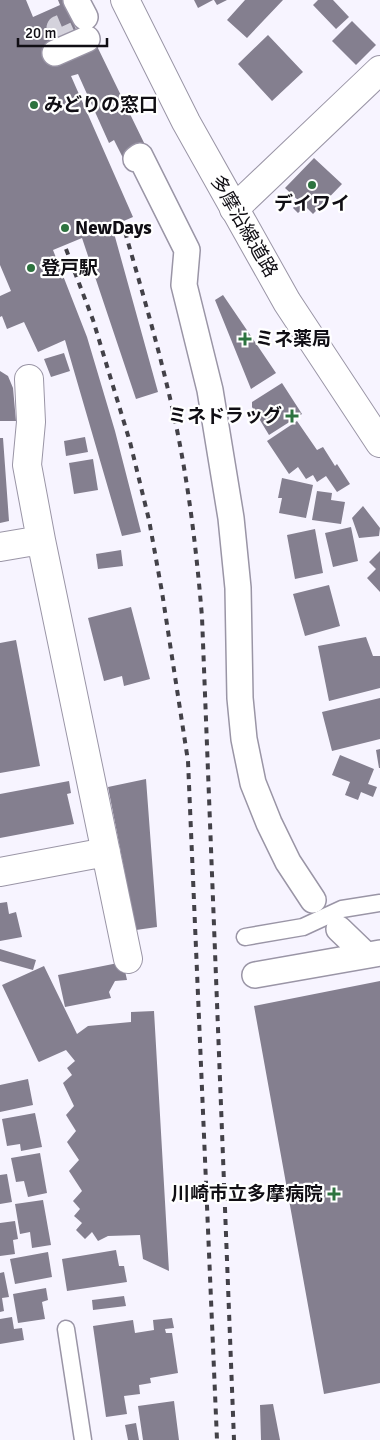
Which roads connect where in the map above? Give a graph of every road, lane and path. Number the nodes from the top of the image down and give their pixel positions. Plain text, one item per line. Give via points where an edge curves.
1 (125, 0) edge
2 (83, 19) edge
3 (55, 53) dead end
4 (380, 70) edge
5 (136, 158) dead end
6 (234, 209) junction
7 (29, 379) dead end
8 (380, 443) edge
9 (41, 540) junction
10 (0, 547) edge
11 (106, 852) junction
12 (0, 872) edge
13 (313, 900) dead end
14 (380, 903) edge
15 (340, 930) dead end
16 (245, 936) dead end
17 (373, 954) edge
18 (128, 959) dead end
19 (255, 975) dead end
20 (66, 1329) dead end
21 (83, 1440) edge

1 - 6 street, 多摩沿線道路
2 - 3 street
4 - 6 street
5 - 13 street via 140,156 187,250 184,285 210,390 231,518 238,588 240,698 253,783 288,862
6 - 8 street, 多摩沿線道路 via 287,302
7 - 9 street via 28,465
9 - 10 street
9 - 11 street
11 - 12 street
11 - 18 street
14 - 16 lane via 342,909 303,927
15 - 17 street
17 - 19 street
20 - 21 lane

